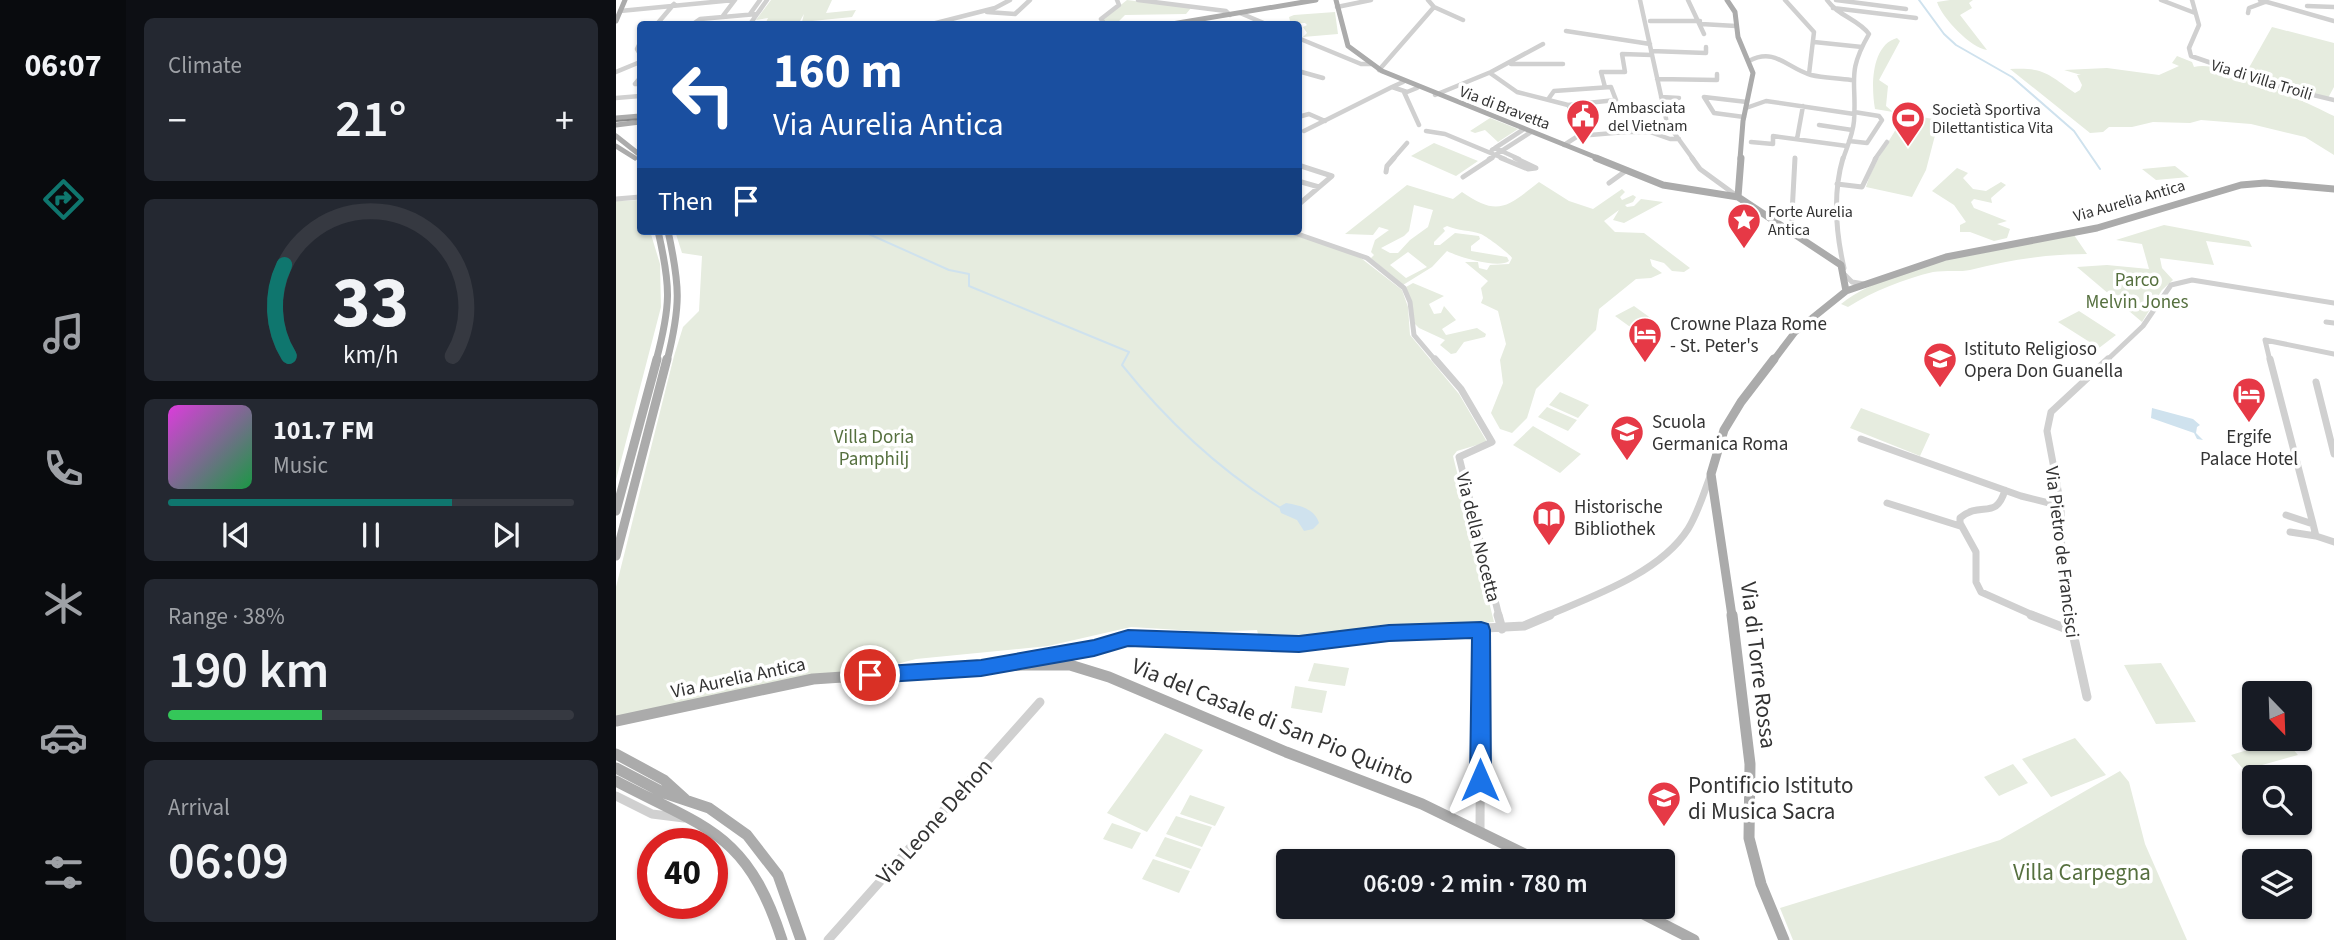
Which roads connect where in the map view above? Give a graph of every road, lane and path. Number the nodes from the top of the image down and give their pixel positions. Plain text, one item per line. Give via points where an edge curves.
1 (625, 0) edge
2 (678, 0) edge
3 (735, 0) edge
4 (760, 0) edge
5 (767, 0) edge
6 (1010, 0) edge
7 (1030, 0) edge
8 (1117, 0) edge
9 (1141, 0) edge
10 (1316, 0) edge
11 (1371, 0) edge
12 (1428, 0) edge
13 (1640, 0) edge
14 (1688, 0) edge
15 (1727, 0) edge
16 (1785, 0) edge
17 (1827, 0) edge
18 (1836, 0) edge
19 (2161, 0) edge
20 (2192, 0) edge
21 (2313, 0) edge
22 (2263, 1) edge
23 (1336, 2) edge
24 (674, 5) junction
25 (2307, 6) junction
26 (619, 7) edge
27 (1434, 7) junction
28 (1831, 7) junction
29 (1906, 9) dead end
30 (2315, 9) dead end
31 (2334, 10) edge
32 (2296, 11) junction
33 (979, 12) junction
34 (1240, 13) junction
35 (2195, 13) junction
36 (2248, 13) dead end
37 (757, 14) junction
38 (750, 15) junction
39 (967, 15) junction
40 (1230, 15) junction
41 (722, 17) junction
42 (1916, 18) dead end
43 (1463, 20) dead end
44 (616, 21) edge
45 (659, 21) edge
46 (696, 21) edge
47 (752, 21) edge
48 (944, 21) edge
49 (951, 21) edge
50 (1105, 21) edge
51 (1191, 21) edge
52 (1259, 21) edge
53 (1650, 21) dead end
54 (2334, 21) edge
55 (1700, 23) junction
56 (1736, 26) junction
57 (1566, 31) dead end
58 (1704, 34) dead end
59 (1302, 40) edge
60 (1814, 42) junction
61 (1543, 44) dead end
62 (1650, 44) junction
63 (1706, 47) dead end
64 (1862, 47) junction
65 (1652, 52) junction
66 (1749, 61) junction
67 (637, 63) edge
68 (1371, 64) junction
69 (1508, 64) junction
70 (1563, 64) dead end
71 (637, 70) edge
72 (1379, 70) junction
73 (619, 71) edge
74 (1302, 72) edge
75 (1490, 73) junction
76 (1717, 74) dead end
77 (1809, 74) junction
78 (1323, 78) dead end
79 (1657, 79) junction
80 (1851, 80) junction
81 (1403, 82) junction
82 (1392, 87) junction
83 (1605, 87) junction
84 (1417, 88) junction
85 (1404, 92) junction
86 (1435, 95) junction
87 (637, 96) edge
88 (1661, 97) junction
89 (616, 98) edge
90 (1549, 98) junction
91 (1679, 98) dead end
92 (2334, 100) edge
93 (1568, 105) junction
94 (1746, 105) junction
95 (1803, 106) junction
96 (1854, 113) junction
97 (637, 116) edge
98 (1302, 116) edge
99 (1744, 117) junction
100 (616, 118) edge
101 (1325, 121) junction
102 (637, 122) edge
103 (616, 125) edge
104 (1419, 125) dead end
105 (1819, 125) dead end
106 (1528, 130) junction
107 (1852, 130) junction
108 (1304, 131) dead end
109 (1426, 131) dead end
110 (616, 136) edge
111 (1578, 136) junction
112 (1679, 139) junction
113 (1797, 139) junction
114 (1751, 142) dead end
115 (1887, 142) dead end
116 (1407, 143) dead end
117 (1848, 144) junction
118 (1564, 145) junction
119 (616, 146) edge
120 (1495, 148) junction
121 (1488, 152) junction
122 (1503, 152) junction
123 (637, 153) edge
124 (1496, 156) junction
125 (1795, 157) dead end
126 (637, 158) edge
127 (1302, 166) edge
128 (1626, 170) junction
129 (1386, 172) dead end
130 (1463, 177) dead end
131 (1302, 182) edge
132 (1609, 183) dead end
133 (1837, 184) junction
134 (1319, 187) junction
135 (2334, 189) edge
136 (637, 197) edge
137 (1738, 197) junction
138 (616, 199) edge
139 (1302, 202) edge
140 (1791, 232) junction
141 (659, 235) edge
142 (669, 235) edge
143 (1301, 235) edge
144 (1844, 272) junction
145 (1864, 284) junction
146 (1846, 291) junction
147 (2334, 303) edge
148 (2326, 322) dead end
149 (2334, 323) edge
150 (2334, 354) edge
151 (2316, 382) dead end
152 (1861, 439) dead end
153 (2334, 454) edge
154 (1711, 474) junction
155 (2005, 490) junction
156 (1714, 496) junction
157 (1699, 503) junction
158 (1887, 503) dead end
159 (2061, 506) junction
160 (616, 511) edge
161 (2286, 515) dead end
162 (2313, 524) junction
163 (1960, 526) junction
164 (2290, 532) dead end
165 (2316, 536) junction
166 (2334, 542) edge
167 (616, 556) edge
168 (1502, 629) junction
169 (1481, 630) junction
170 (2072, 631) junction
171 (1094, 648) junction
172 (1070, 665) junction
173 (981, 668) junction
174 (2087, 696) dead end
175 (1040, 702) dead end
176 (616, 721) edge
177 (616, 754) edge
178 (616, 768) edge
179 (616, 781) edge
180 (621, 799) edge
181 (686, 800) junction
182 (692, 818) junction
183 (1480, 832) junction
184 (1515, 849) edge
185 (1653, 919) edge
186 (782, 940) edge
187 (802, 940) edge
188 (828, 940) edge
189 (1694, 940) edge
190 (1784, 940) edge

1 - 26 main road
2 - 24 street
3 - 24 street
3 - 41 street
4 - 38 street
5 - 37 street
6 - 33 street
7 - 33 street via 1015,14
8 - 50 street via 1119,5 1101,20
9 - 40 street
10 - 34 main road
11 - 23 street
12 - 27 street
13 - 62 street
14 - 55 street
15 - 56 main road
16 - 60 street via 1814,31
17 - 28 street
18 - 29 street
19 - 35 street
20 - 35 street
21 - 25 street
22 - 32 street
22 - 36 street
23 - 68 main road, Via di Bravetta via 1347,45
24 - 26 street
24 - 45 street
25 - 31 street
25 - 32 street
26 - 44 main road
27 - 43 street
27 - 72 street
28 - 42 street
28 - 64 street via 1866,29 1868,38
30 - 31 street
32 - 54 street
33 - 39 street
34 - 40 main road
34 - 52 street
35 - 92 street, Via di Villa Troili via 2199,27 2189,48 2193,57
37 - 38 street
37 - 47 street
38 - 41 street
39 - 48 street
39 - 49 street
40 - 51 main road
41 - 46 street
53 - 55 street
55 - 56 street
55 - 58 street
56 - 66 main road
57 - 62 street
59 - 68 street via 1360,64
60 - 64 street
60 - 77 street
61 - 69 street
62 - 65 street
63 - 65 street via 1706,53
64 - 80 street
65 - 79 street
65 - 83 street via 1622,54 1625,72 1601,72
66 - 77 street via 1759,56 1779,58
66 - 94 main road via 1753,75
67 - 73 street
68 - 72 main road, Via di Bravetta
69 - 70 street
69 - 75 street
71 - 73 street
72 - 81 main road, Via di Bravetta
74 - 78 street
75 - 86 street
75 - 90 street via 1519,92
76 - 79 street via 1717,80
77 - 80 street
79 - 88 street
80 - 96 street
81 - 82 street
81 - 84 main road, Via di Bravetta
82 - 85 street
82 - 101 street
83 - 90 street via 1554,91
83 - 93 street via 1613,88 1616,100
84 - 85 street
84 - 86 main road, Via di Bravetta
85 - 104 street
86 - 106 main road, Via di Bravetta
87 - 89 street
88 - 91 street
88 - 112 street via 1667,121
90 - 93 street
93 - 111 street via 1578,123
94 - 95 street via 1765,101
94 - 99 main road
94 - 99 street via 1704,97 1714,113
95 - 96 street
95 - 113 street
96 - 107 street
96 - 117 street via 1882,120 1867,143
97 - 100 main road
98 - 101 street
99 - 137 main road
101 - 108 street
102 - 103 main road
105 - 107 street
106 - 118 main road, Via di Bravetta
106 - 120 street
106 - 122 street
107 - 117 street
109 - 121 street via 1446,134
110 - 123 main road
111 - 112 street via 1640,131
111 - 118 street
112 - 137 street via 1700,169
113 - 114 street via 1773,136 1773,144
113 - 117 street
115 - 133 street via 1862,187
116 - 129 street
117 - 133 street
118 - 128 main road, Via di Bravetta
119 - 126 main road
120 - 121 street
120 - 122 street
121 - 124 street
122 - 124 street
122 - 124 street via 1536,167 1528,169
124 - 130 street
125 - 140 street
127 - 134 street via 1331,174
128 - 132 street
128 - 137 main road, Via di Bravetta via 1672,187
131 - 134 street
133 - 144 street
134 - 139 street
135 - 145 main road, Via Aurelia Antica via 2260,183 2236,186 2097,228 1946,257
136 - 138 street
137 - 140 main road, Via di Bravetta
140 - 144 main road, Via di Bravetta
141 - 160 main road via 669,277 668,316
142 - 167 main road via 679,282 677,321
143 - 168 street, Via della Nocetta via 1367,258 1406,292 1414,335 1461,389 1492,442 1459,457
144 - 145 street via 1852,282
144 - 146 main road
145 - 146 main road, Via Aurelia Antica
146 - 154 main road, Via Aurelia Antica via 1795,332 1741,402 1724,430
147 - 159 street, Via Pietro de Francisci via 2192,281 2171,285 2143,326 2052,412 2047,431
148 - 149 street
150 - 162 street via 2265,340
151 - 153 street
152 - 155 street
154 - 156 main road, Via di Torre Rossa
154 - 157 street, Via Aurelia Antica
155 - 159 street
155 - 163 street via 2001,504 1966,512
156 - 157 street
156 - 190 main road, Via di Torre Rossa via 1750,764 1749,838 1761,884
157 - 168 street, Via Aurelia Antica via 1682,538 1647,568 1539,621
158 - 163 street
159 - 170 street, Via Pietro de Francisci via 2062,570
161 - 162 street
162 - 165 street
163 - 170 street via 1977,554 1975,581 1982,593
164 - 165 street
165 - 166 street
168 - 169 street, Via Aurelia Antica
169 - 171 street, Via Aurelia Antica via 1389,633 1299,644 1136,637
169 - 183 street
170 - 174 street, Via Pietro de Francisci
171 - 172 street via 1076,656
171 - 173 street, Via Aurelia Antica
172 - 173 main road, Via del Casale di San Pio Quinto
172 - 183 main road, Via del Casale di San Pio Quinto via 1422,804
173 - 176 main road, Via Aurelia Antica via 813,679
175 - 188 street, Via Leone Dehon
177 - 181 main road via 664,780
178 - 181 main road
179 - 182 main road
180 - 182 street via 657,815
181 - 187 main road via 717,812 753,842 778,875
182 - 186 main road via 720,836 747,864 766,894
183 - 184 main road, Via del Casale di San Pio Quinto
185 - 189 main road

